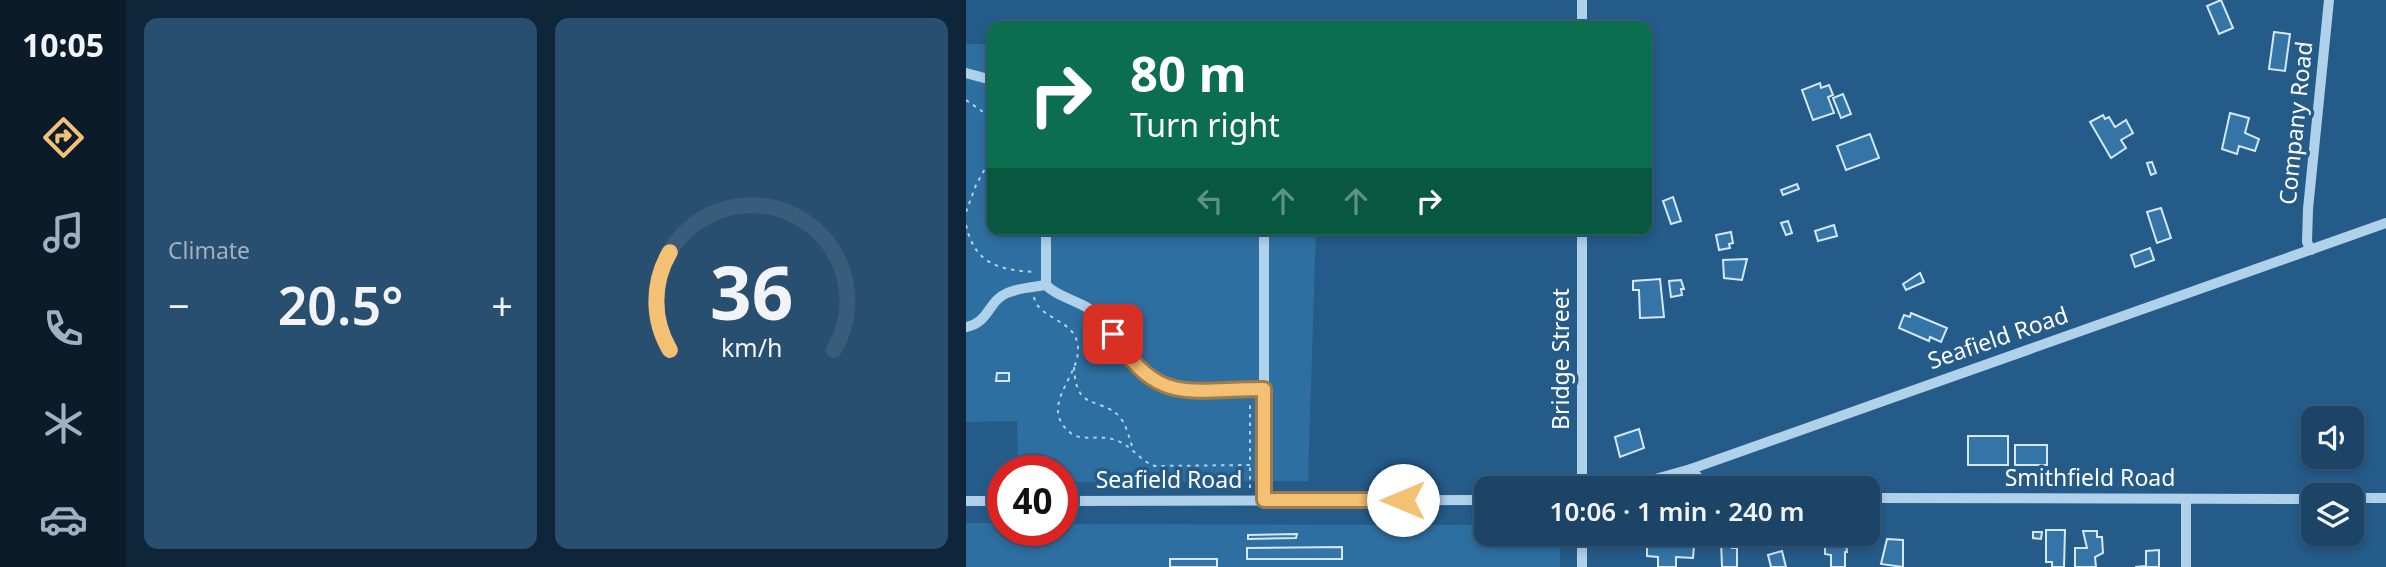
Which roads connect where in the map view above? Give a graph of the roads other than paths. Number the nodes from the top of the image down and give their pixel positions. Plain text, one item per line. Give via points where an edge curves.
1 (1582, 0) edge
2 (2329, 0) edge
3 (1582, 21) edge
4 (966, 74) edge
5 (987, 79) edge
6 (2386, 223) edge
7 (1046, 235) edge
8 (1264, 235) edge
9 (1582, 235) edge
10 (2311, 250) junction
11 (1046, 285) junction
12 (966, 327) edge
13 (1264, 389) junction
14 (1690, 469) junction
15 (1582, 476) edge
16 (1665, 476) edge
17 (1696, 476) edge
18 (1880, 498) edge
19 (2364, 498) edge
20 (2386, 498) edge
21 (2186, 499) junction
22 (2301, 499) edge
23 (1264, 500) junction
24 (1474, 500) edge
25 (966, 501) edge
26 (987, 501) edge
27 (1078, 501) edge
28 (1582, 546) edge
29 (1582, 567) edge
30 (2186, 567) edge

1 - 3 street
2 - 10 street, Company Road via 2306,234
4 - 5 street
6 - 10 street, Seafield Road
7 - 11 street
8 - 13 street
9 - 15 street, Bridge Street
10 - 14 street, Seafield Road
11 - 12 street via 1006,293 985,319
11 - 13 street via 1096,314 1137,369 1163,386
13 - 23 street
14 - 16 street, Seafield Road
14 - 17 street
18 - 21 street, Smithfield Road
19 - 20 street
21 - 22 street, Smithfield Road
21 - 30 street
23 - 24 street, Seafield Road
23 - 27 street, Seafield Road
25 - 26 street
28 - 29 street

